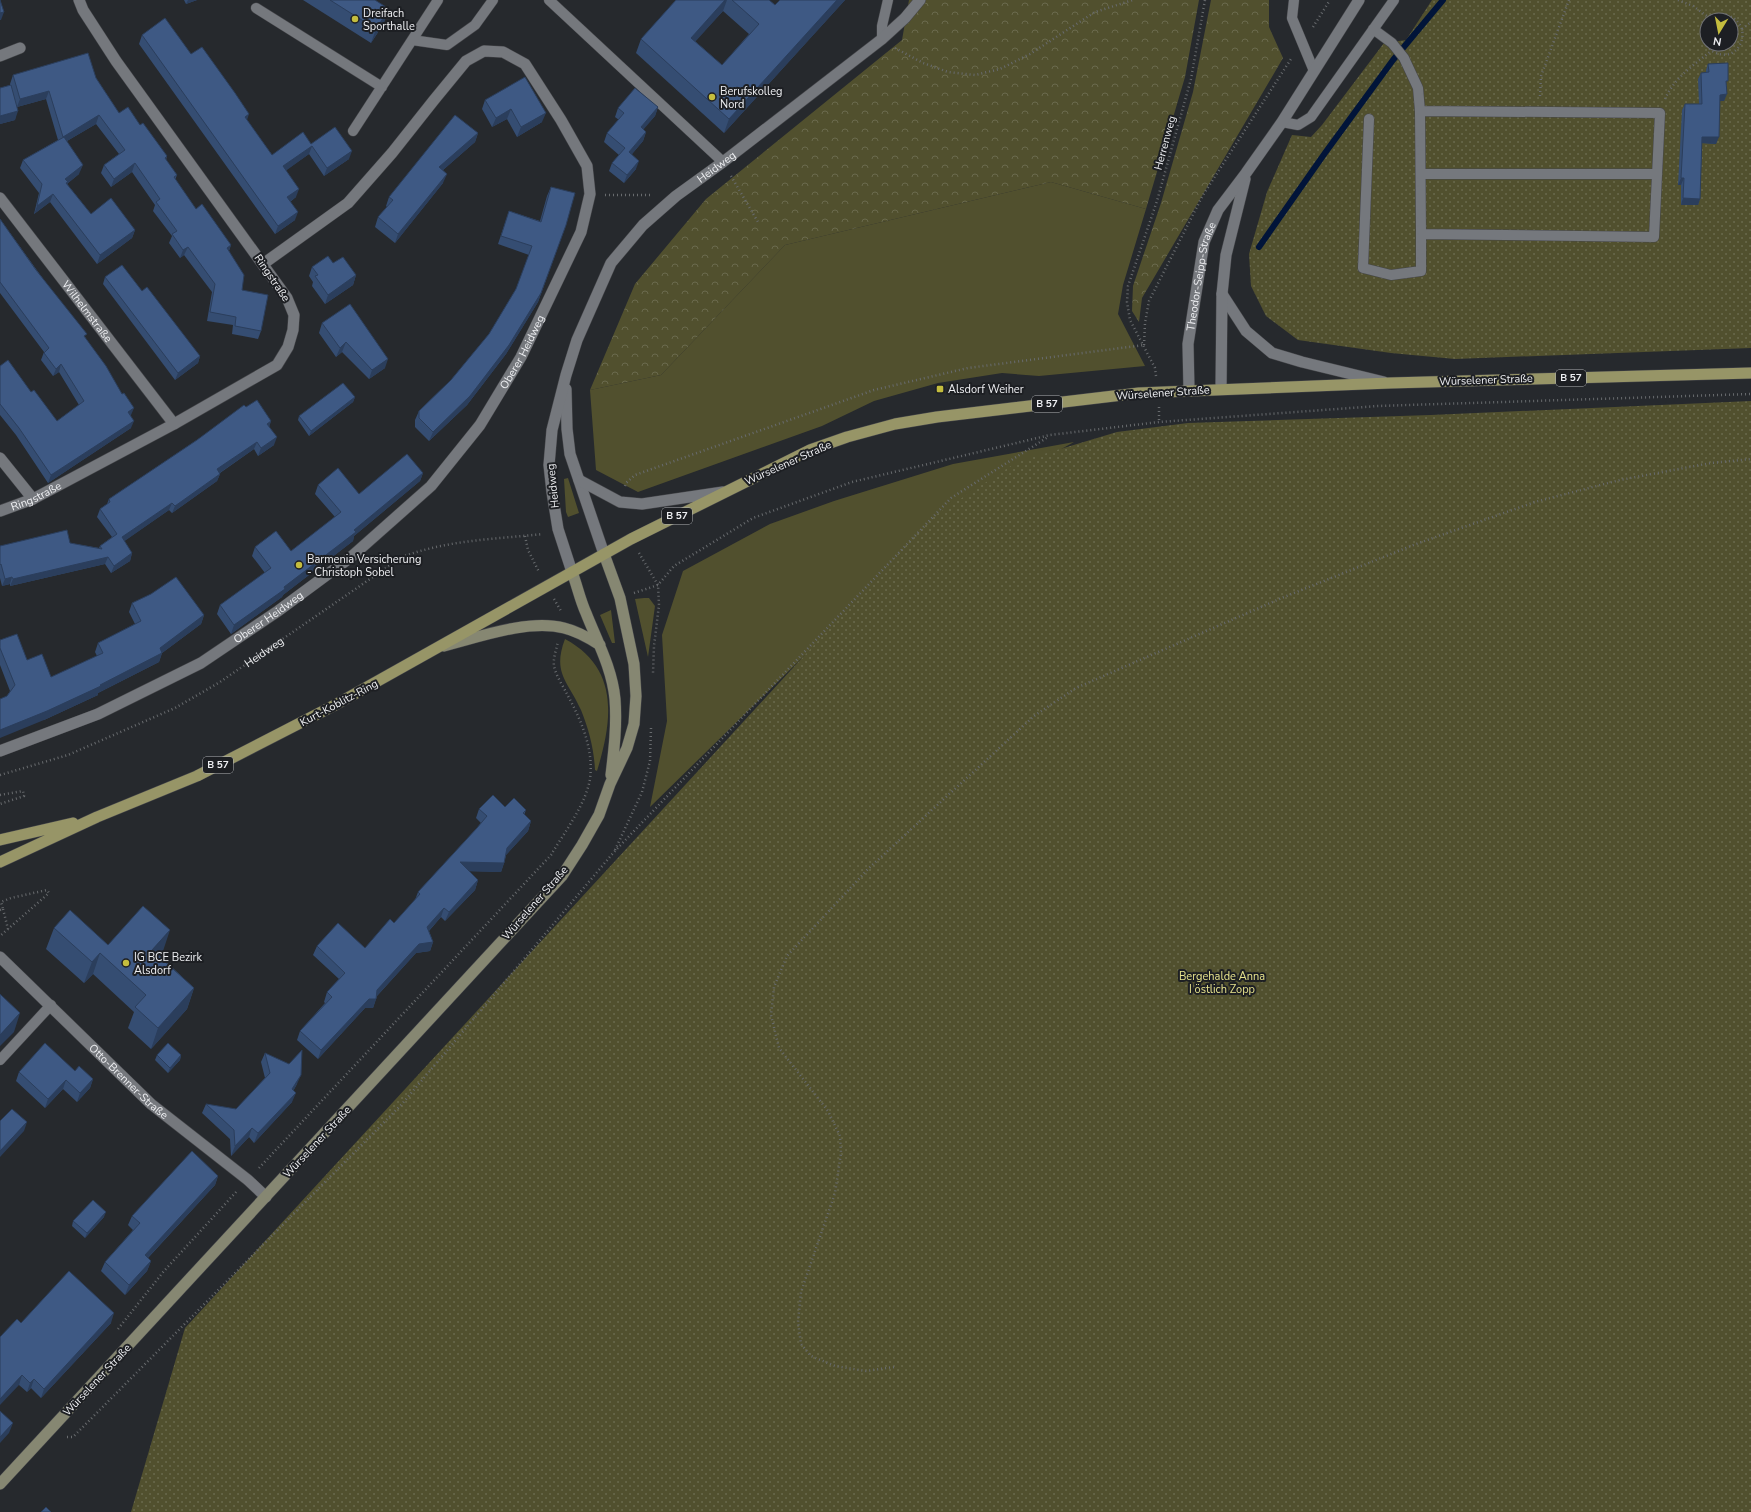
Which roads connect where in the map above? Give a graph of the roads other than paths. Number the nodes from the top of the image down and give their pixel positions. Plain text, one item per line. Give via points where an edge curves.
1 (79, 0) edge
2 (438, 0) edge
3 (493, 0) edge
4 (549, 0) edge
5 (888, 0) edge
6 (920, 0) edge
7 (1294, 0) edge
8 (1359, 0) edge
9 (1394, 0) edge
10 (256, 8) dead end
11 (1374, 29) junction
12 (882, 39) junction
13 (412, 40) junction
14 (20, 48) dead end
15 (0, 56) edge
16 (1314, 71) junction
17 (382, 86) junction
18 (1420, 112) junction
19 (1369, 119) dead end
20 (1282, 122) junction
21 (353, 132) dead end
22 (723, 162) junction
23 (1246, 173) junction
24 (1421, 174) junction
25 (1657, 174) junction
26 (0, 198) edge
27 (1421, 234) junction
28 (263, 264) junction
29 (1222, 294) junction
30 (1751, 373) edge
31 (566, 375) junction
32 (1390, 383) junction
33 (1221, 389) junction
34 (1189, 390) junction
35 (174, 424) junction
36 (0, 458) edge
37 (579, 480) junction
38 (723, 492) junction
39 (33, 499) junction
40 (0, 511) edge
41 (604, 554) junction
42 (572, 572) junction
43 (600, 645) junction
44 (439, 647) junction
45 (0, 751) edge
46 (610, 784) junction
47 (97, 817) junction
48 (0, 840) edge
49 (0, 862) edge
50 (0, 957) edge
51 (51, 1005) junction
52 (0, 1060) edge
53 (266, 1197) junction
54 (0, 1484) edge

1 - 28 street, Ringstraße via 116,61
2 - 13 lane
3 - 13 lane via 475,25 447,45
4 - 22 lane
5 - 12 lane
6 - 12 street, Heidweg
7 - 16 lane via 1292,18
8 - 16 street, Theodor-Seipp-Straße
9 - 11 lane
10 - 17 lane
11 - 18 lane via 1392,43 1404,58 1418,88
11 - 20 lane via 1311,117 1298,126
12 - 22 street, Heidweg
13 - 17 lane
14 - 15 street
16 - 20 street, Theodor-Seipp-Straße
17 - 21 lane
18 - 24 lane
18 - 25 lane via 1660,113
19 - 27 lane via 1363,268 1391,275 1421,271
20 - 23 street, Theodor-Seipp-Straße
22 - 31 street, Heidweg via 676,196 643,225 611,263 577,340
23 - 29 street, Theodor-Seipp-Straße via 1226,256
23 - 34 street, Theodor-Seipp-Straße via 1218,210 1204,242 1188,344
24 - 25 lane
24 - 27 lane
25 - 27 lane via 1654,236
26 - 35 street, Wilhelmstraße
28 - 35 street, Ringstraße via 287,298 294,315 288,347 277,365
28 - 45 street, Oberer Heidweg via 348,203 466,62 484,51 504,52 525,64 587,166 590,194 581,232 521,357 480,425 431,486 351,557 201,663 98,714
29 - 32 street via 1246,331 1272,353
29 - 33 street, Theodor-Seipp-Straße
30 - 32 main road, Würselener Straße / B 57
31 - 37 street, Heidweg via 570,454
31 - 42 street, Heidweg via 552,430 549,466 558,529
32 - 33 main road, Würselener Straße / B 57
33 - 34 main road, Würselener Straße / B 57
34 - 38 main road, Würselener Straße / B 57 via 1131,394 895,424 810,450
35 - 39 street, Ringstraße
36 - 39 street
37 - 38 street via 620,502 642,504
37 - 41 street, Heidweg
38 - 41 main road, Würselener Straße / B 57
39 - 40 street, Ringstraße
41 - 42 main road, Würselener Straße / B 57
41 - 46 main road, Würselener Straße via 620,598 634,664 636,696 634,724 627,748
42 - 43 main road, Würselener Straße via 585,612
42 - 44 main road, Kurt-Koblitz-Ring / B 57
43 - 44 main road via 564,628 530,625
43 - 46 main road, Würselener Straße via 610,671 615,698 616,733
44 - 47 main road, Kurt-Koblitz-Ring / B 57 via 335,705 197,776
46 - 53 main road, Würselener Straße via 596,821 562,876
47 - 48 main road, Kurt-Koblitz-Ring / B 57
47 - 49 main road, Kurt-Koblitz-Ring / B 57
50 - 51 street, Otto-Brenner-Straße
51 - 52 lane
51 - 53 street, Otto-Brenner-Straße via 151,1104
53 - 54 main road, Würselener Straße

